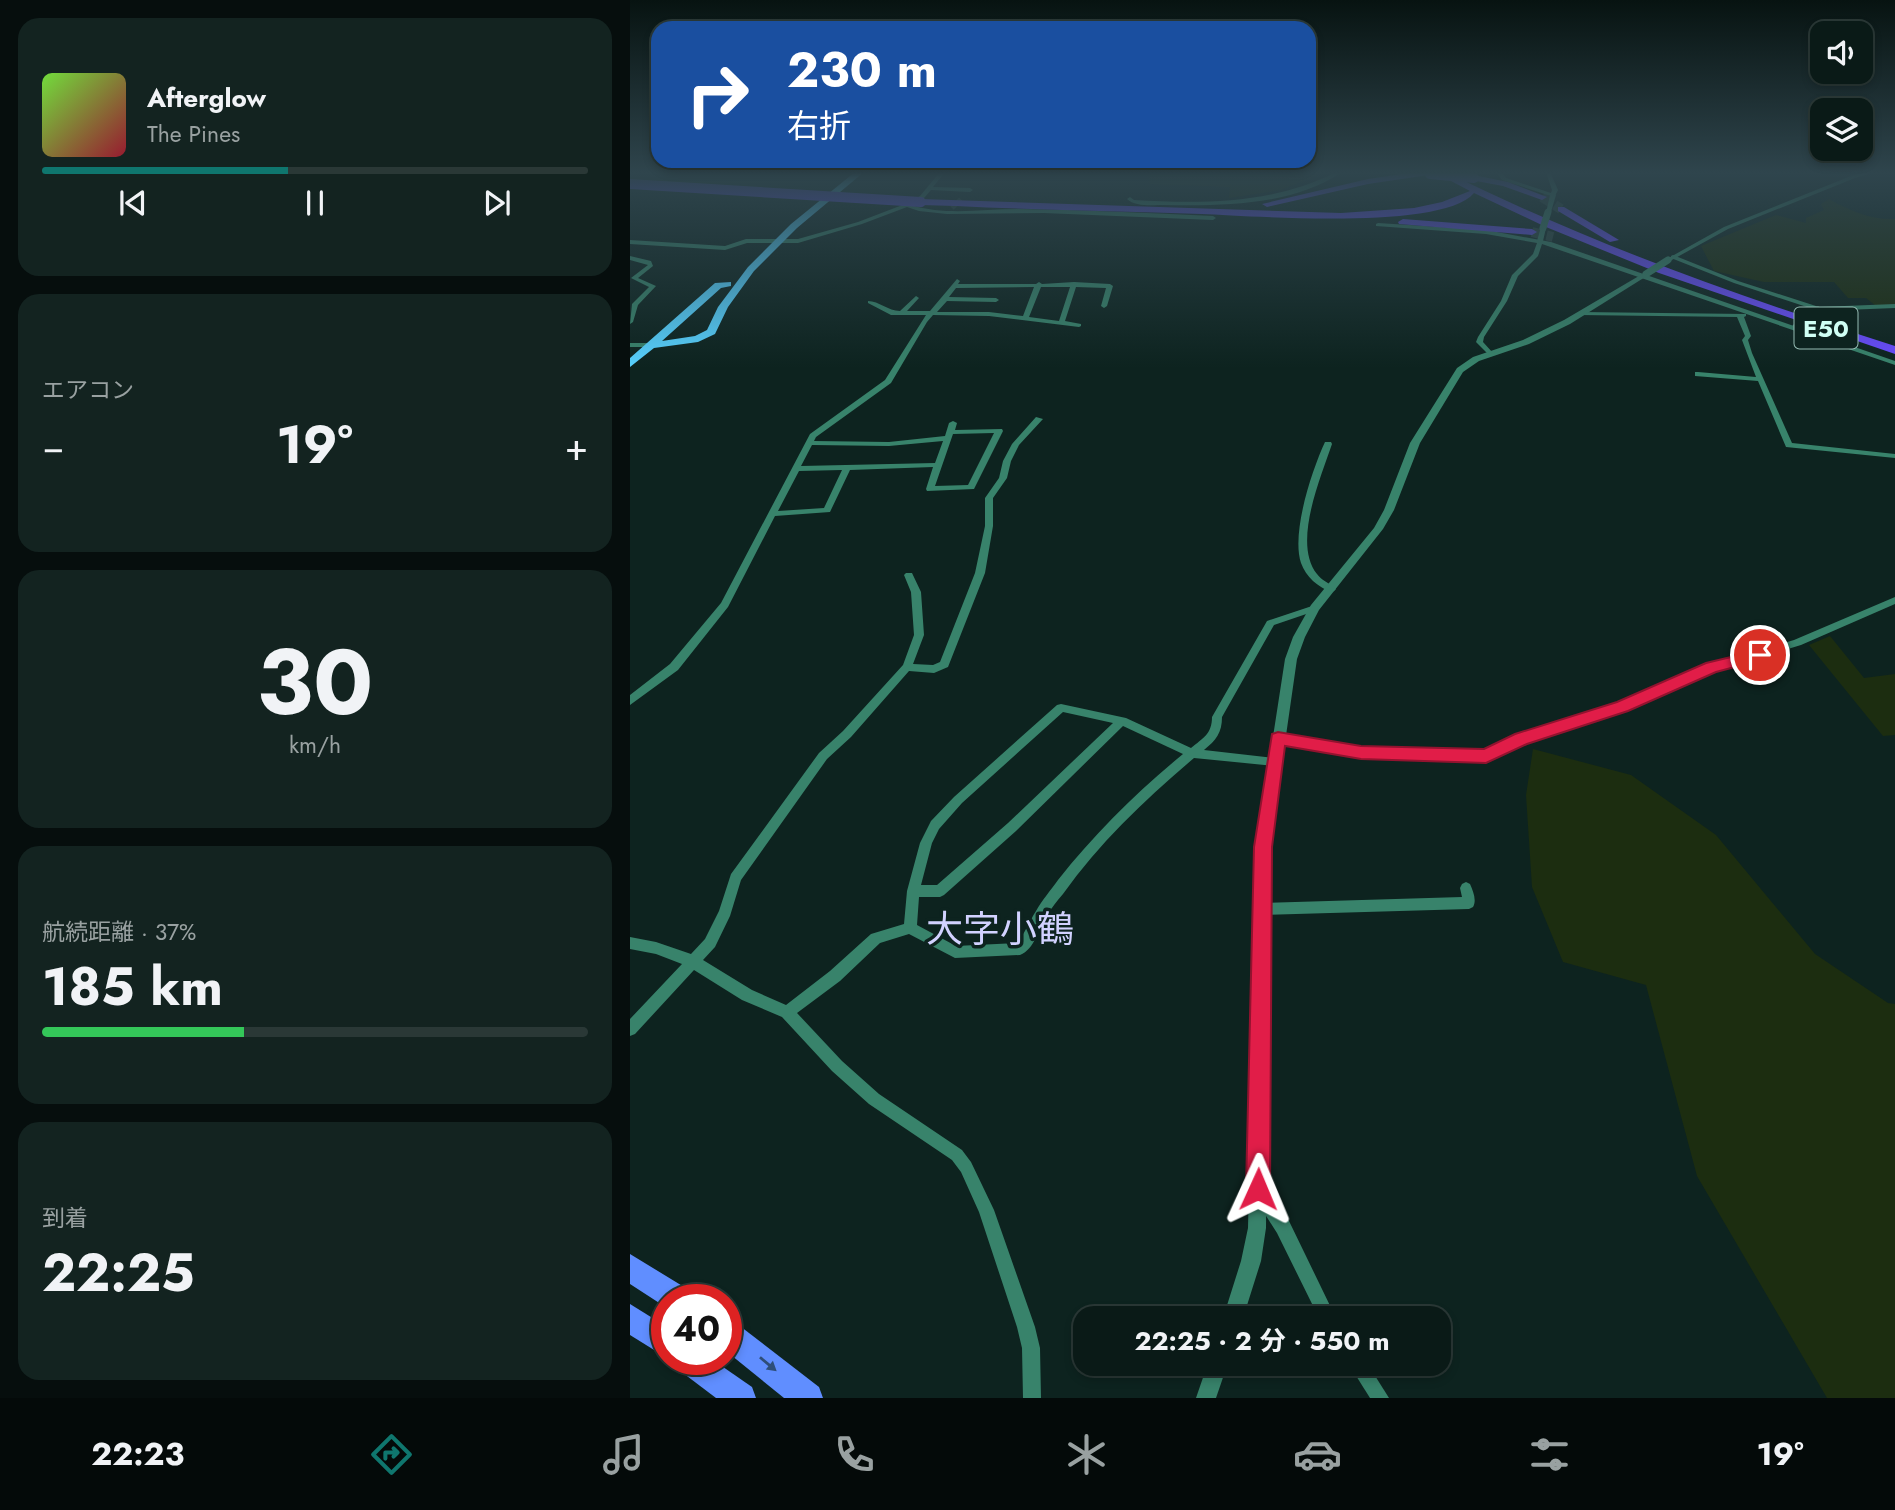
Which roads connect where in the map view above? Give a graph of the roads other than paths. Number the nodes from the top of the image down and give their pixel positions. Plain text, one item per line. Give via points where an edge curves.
1 (777, 237) edge
2 (778, 237) edge
3 (815, 237) edge
4 (1517, 237) edge
5 (1541, 237) edge
6 (1553, 237) tunnel mouth
7 (1577, 237) tunnel mouth
8 (1593, 237) edge
9 (1609, 237) edge
10 (1709, 237) edge
11 (773, 241) junction
12 (1540, 241) junction
13 (630, 242) edge
14 (649, 243) junction
15 (630, 257) edge
16 (1671, 258) junction
17 (1644, 275) junction
18 (1039, 284) junction
19 (1074, 284) junction
20 (729, 285) junction
21 (1002, 287) junction
22 (888, 297) dead end
23 (916, 299) dead end
24 (945, 299) junction
25 (996, 300) junction
26 (870, 302) dead end
27 (877, 306) junction
28 (1104, 306) dead end
29 (1895, 306) edge
30 (1818, 309) junction
31 (1754, 310) junction
32 (1795, 312) junction
33 (902, 313) junction
34 (933, 313) junction
35 (989, 314) junction
36 (1581, 314) junction
37 (1740, 316) junction
38 (1025, 318) junction
39 (630, 322) edge
40 (1061, 323) junction
41 (1079, 325) dead end
42 (1795, 328) junction
43 (698, 339) junction
44 (630, 345) edge
45 (652, 345) junction
46 (1895, 345) edge
47 (1895, 350) edge
48 (1490, 353) junction
49 (1895, 363) edge
50 (630, 364) edge
51 (1698, 374) dead end
52 (1760, 379) junction
53 (1039, 419) dead end
54 (953, 423) dead end
55 (949, 435) junction
56 (809, 443) junction
57 (1328, 444) dead end
58 (1895, 456) edge
59 (936, 465) junction
60 (847, 468) junction
61 (797, 469) junction
62 (773, 514) junction
63 (909, 575) dead end
64 (1331, 589) junction
65 (1895, 600) edge
66 (1315, 608) junction
67 (907, 667) junction
68 (630, 701) edge
69 (1122, 721) junction
70 (1278, 739) junction
71 (1192, 753) junction
72 (1275, 762) junction
73 (1466, 888) dead end
74 (913, 891) junction
75 (1261, 909) junction
76 (910, 928) junction
77 (630, 943) edge
78 (694, 962) junction
79 (787, 1012) junction
80 (630, 1029) edge
81 (1258, 1189) junction
82 (630, 1268) edge
83 (654, 1284) edge
84 (1237, 1306) edge
85 (1322, 1306) edge
86 (630, 1318) edge
87 (651, 1333) edge
88 (742, 1346) edge
89 (710, 1375) edge
90 (1214, 1376) edge
91 (1366, 1376) edge
92 (741, 1398) edge
93 (808, 1398) edge
94 (1032, 1398) edge
95 (1206, 1398) edge
96 (1380, 1398) edge

1 - 11 main road
2 - 11 main road
3 - 11 street
4 - 12 street
5 - 12 street, bridge
6 - 31 highway
7 - 31 highway, E50
8 - 32 highway, E50
9 - 32 highway
10 - 16 street
11 - 14 street via 725,247
11 - 20 main road
11 - 43 main road via 735,289 711,332
12 - 17 street
12 - 48 street via 1536,255 1515,275 1481,337 1479,342
13 - 14 street
14 - 15 street
15 - 39 street via 649,262 651,265 634,278 653,286 635,304
16 - 17 street, bridge
16 - 30 street
17 - 31 street
17 - 36 street
18 - 19 street
18 - 21 street
18 - 38 street
19 - 28 street via 1110,286
19 - 40 street
20 - 43 main road
20 - 45 main road via 718,285
21 - 24 street via 955,284
21 - 25 street
22 - 27 street
23 - 33 street
24 - 25 street
24 - 34 street
25 - 35 street
26 - 27 street
27 - 33 street
29 - 30 street
30 - 42 street, bridge
31 - 37 street
31 - 42 street
31 - 47 highway, E50
32 - 46 highway, E50
33 - 34 street
34 - 35 street
34 - 56 street via 888,381 823,427
35 - 38 street
36 - 37 street
36 - 48 street via 1526,342
37 - 52 street
38 - 40 street
40 - 41 street
42 - 49 street
43 - 45 main road
44 - 45 street
45 - 50 main road
48 - 64 street via 1455,375 1415,443 1389,510
51 - 52 street
52 - 58 street via 1789,444
53 - 67 street via 1016,444 1003,478 989,498 980,573 944,664 934,669
54 - 55 street
55 - 56 street via 888,444
55 - 59 street
55 - 59 street via 999,431 971,487 930,489
56 - 61 street
57 - 64 street via 1301,544 1313,575
59 - 60 street
60 - 61 street
60 - 62 street via 827,510
61 - 62 street
62 - 68 street via 718,614 674,667
63 - 67 street via 916,592 919,635
64 - 66 street
65 - 70 street via 1797,643 1712,667 1623,706 1521,739 1486,756 1361,752
66 - 70 street via 1291,659
66 - 71 street via 1270,623 1217,717 1217,727
67 - 78 street via 822,756 747,859 734,878 718,930
69 - 71 street
69 - 74 street via 940,891
69 - 74 street via 1060,708 935,825
70 - 72 street
71 - 72 street
71 - 76 street via 1108,830 1041,913 1020,949 955,952
72 - 75 street via 1263,847
73 - 75 street via 1469,903
74 - 76 street
75 - 81 street
76 - 79 street via 876,938
77 - 78 street
78 - 79 street via 747,995
78 - 80 street
79 - 94 street via 836,1066 874,1099 957,1155 966,1167 986,1210 1026,1327
81 - 84 street via 1257,1228
81 - 85 street via 1283,1227
82 - 83 highway
86 - 87 highway
88 -> 93 highway
89 - 92 highway
90 - 95 street
91 - 96 street

